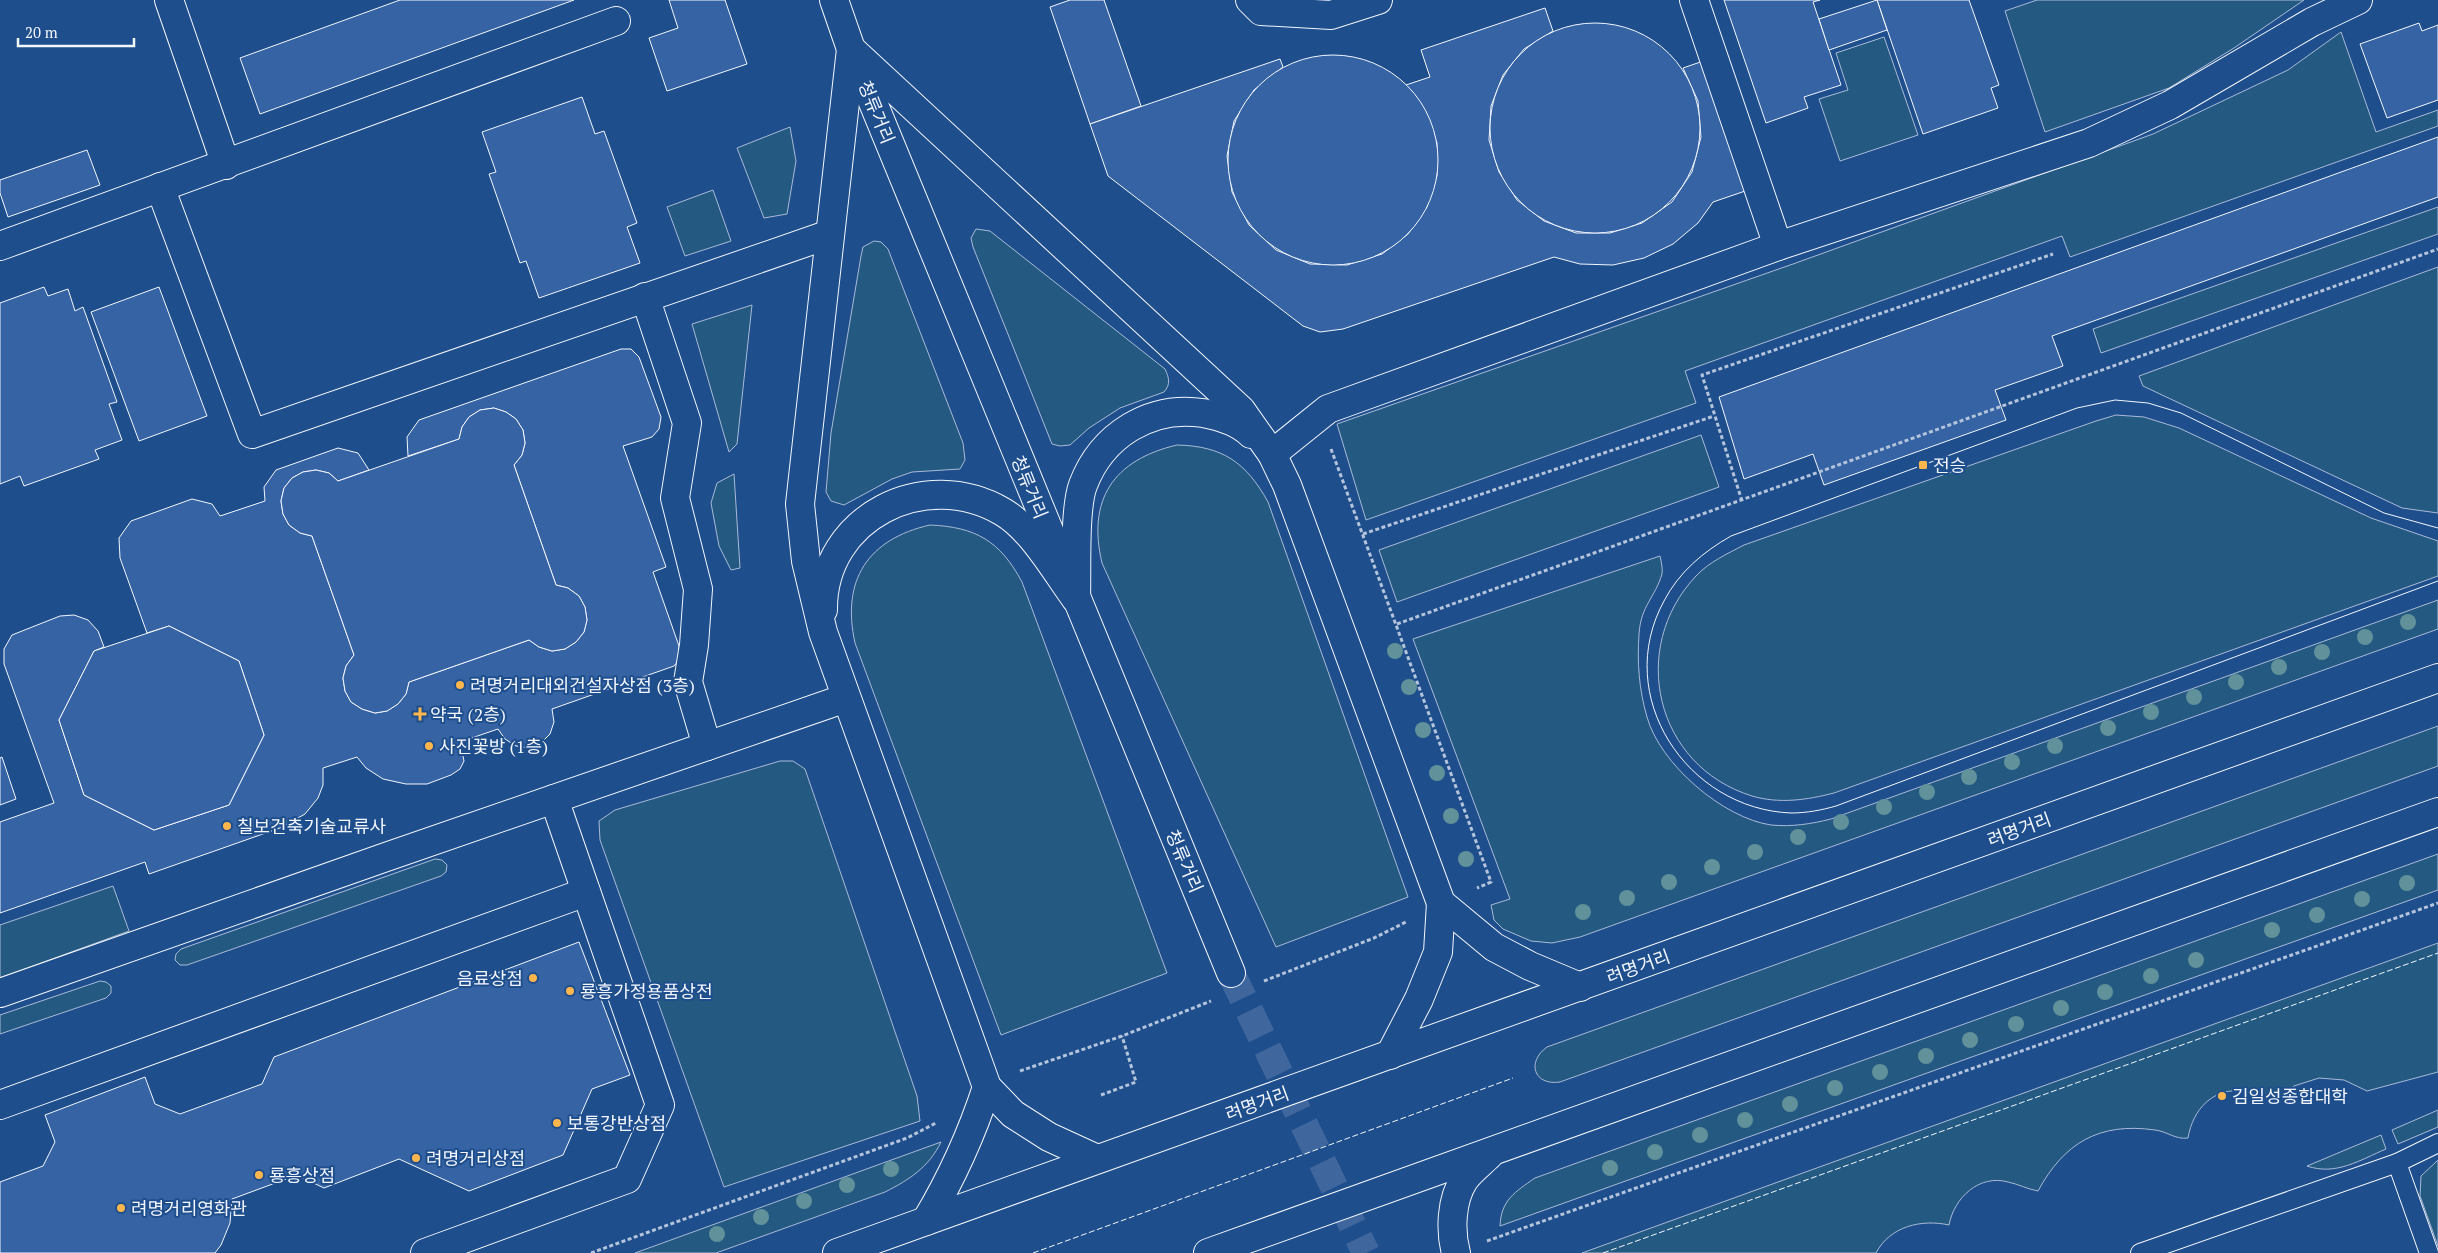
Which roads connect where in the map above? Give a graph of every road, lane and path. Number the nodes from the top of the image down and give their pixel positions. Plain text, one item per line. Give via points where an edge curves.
1 (169, 0) edge
2 (834, 0) edge
3 (1250, 0) edge
4 (1378, 0) edge
5 (1694, 0) edge
6 (2358, 0) edge
7 (616, 21) dead end
8 (851, 49) junction
9 (226, 165) junction
10 (160, 187) junction
11 (830, 234) junction
12 (0, 246) edge
13 (1778, 246) junction
14 (2438, 249) edge
15 (2053, 254) dead end
16 (645, 297) junction
17 (1714, 416) junction
18 (1315, 420) junction
19 (1272, 454) junction
20 (1742, 501) junction
21 (1363, 534) junction
22 (1076, 599) junction
23 (1397, 624) junction
24 (823, 632) junction
25 (2438, 678) edge
26 (846, 698) junction
27 (707, 746) junction
28 (554, 799) junction
29 (2438, 812) edge
30 (586, 892) junction
31 (1441, 903) junction
32 (2438, 903) edge
33 (1231, 972) tunnel mouth
34 (1257, 984) dead end
35 (1580, 987) junction
36 (0, 993) edge
37 (1212, 1001) dead end
38 (1122, 1036) junction
39 (1390, 1055) junction
40 (987, 1087) junction
41 (1101, 1095) dead end
42 (0, 1105) edge
43 (942, 1120) dead end
44 (2438, 1143) edge
45 (1493, 1151) junction
46 (1097, 1159) junction
47 (2397, 1162) junction
48 (926, 1221) junction
49 (425, 1253) edge
50 (591, 1253) edge
51 (838, 1253) edge
52 (1208, 1253) edge
53 (1456, 1253) edge
54 (2140, 1253) edge
55 (2429, 1253) edge

1 - 9 main road
2 - 8 main road, 청류거리
3 - 4 main road via 1261,12 1332,15
5 - 13 main road
6 - 13 main road via 2312,22 2170,105 2089,143
7 - 9 main road
8 - 11 main road
8 - 19 main road via 1208,378 1241,410
8 - 22 main road, 청류거리
9 - 10 main road
10 - 12 main road
10 - 16 main road via 252,434
11 - 16 main road
11 - 24 main road via 800,504 806,562
13 - 18 main road via 1328,409
14 - 20 path
15 - 17 path via 1702,375
16 - 27 main road via 687,422 676,498 698,589 688,682
17 - 20 path
17 - 21 path
18 - 19 main road
18 - 21 path via 1332,451
19 - 22 main road via 1248,431 1218,415 1184,410 1151,416 1121,432 1098,456 1083,486 1078,520
19 - 31 main road via 1287,484
20 - 23 path
21 - 23 path
22 - 24 main road via 1031,538 1004,512 970,498 933,494 897,501 862,522 836,553 823,591
22 - 33 main road, 청류거리
23 - 31 path via 1491,882
24 - 26 main road
25 - 35 main road, 려명거리
26 - 27 main road
26 - 40 main road
27 - 28 main road
28 - 30 main road
28 - 36 main road
29 - 45 main road
30 - 42 main road
30 - 49 main road via 660,1105 627,1179
31 - 34 path via 1374,938
31 - 35 main road via 1494,947
31 - 39 main road via 1438,952 1419,999
32 - 53 path
35 - 39 main road, 려명거리
37 - 38 path
38 - 40 path via 1016,1072
38 - 41 path via 1136,1082
39 - 46 main road, 려명거리
40 - 46 main road via 1013,1114 1049,1137
40 - 48 main road via 972,1133 950,1181
43 - 50 path via 907,1138
44 - 47 lane
45 - 52 main road
45 - 53 main road via 1464,1181 1455,1205 1451,1236
46 - 48 main road, 려명거리
47 - 54 lane
47 - 55 lane
48 - 51 main road, 려명거리

